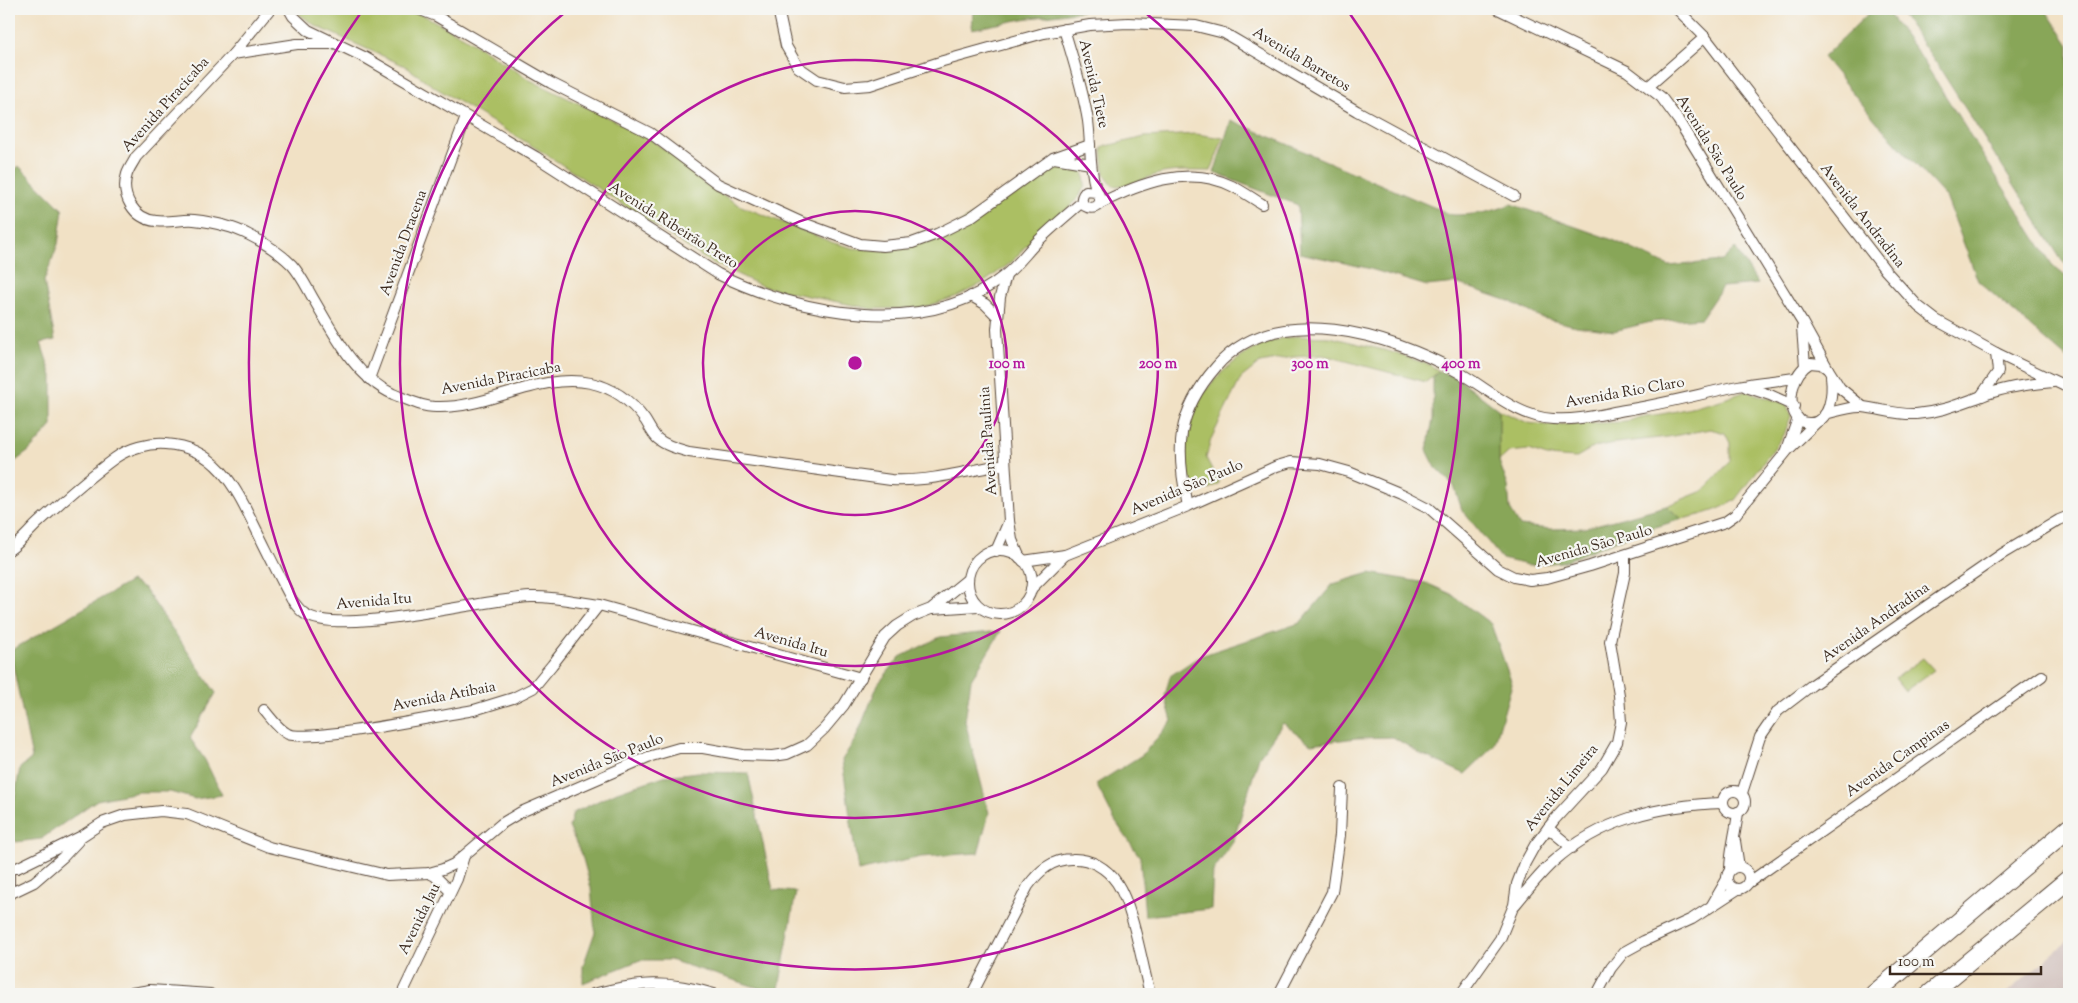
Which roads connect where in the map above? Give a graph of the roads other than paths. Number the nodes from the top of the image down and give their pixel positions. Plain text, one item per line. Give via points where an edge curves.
1 (270, 9) edge
2 (288, 9) edge
3 (418, 9) edge
4 (778, 9) edge
5 (1492, 9) edge
6 (1676, 9) edge
7 (1502, 11) edge
8 (1064, 29) junction
9 (1705, 37) junction
10 (337, 44) junction
11 (233, 54) junction
12 (1649, 86) junction
13 (466, 117) junction
14 (1090, 145) junction
15 (1053, 158) junction
16 (1091, 164) junction
17 (1514, 196) dead end
18 (1092, 199) junction
19 (1262, 204) dead end
20 (1006, 275) junction
21 (970, 296) junction
22 (1802, 322) junction
23 (997, 329) junction
24 (1996, 352) junction
25 (1805, 366) junction
26 (1830, 373) junction
27 (1795, 378) junction
28 (369, 379) junction
29 (2053, 382) junction
30 (1740, 386) junction
31 (2069, 388) edge
32 (1981, 396) junction
33 (1794, 406) junction
34 (1863, 407) junction
35 (1822, 417) junction
36 (1798, 418) junction
37 (1787, 451) junction
38 (1005, 464) junction
39 (1188, 506) junction
40 (2069, 516) edge
41 (1009, 521) junction
42 (9, 550) edge
43 (996, 551) junction
44 (1065, 555) junction
45 (1625, 556) junction
46 (1022, 559) junction
47 (968, 579) junction
48 (1031, 589) junction
49 (599, 605) junction
50 (978, 606) junction
51 (931, 609) junction
52 (2042, 676) dead end
53 (861, 678) junction
54 (264, 710) dead end
55 (1342, 788) dead end
56 (1742, 793) junction
57 (1722, 803) junction
58 (1738, 812) junction
59 (1548, 828) junction
60 (2069, 828) edge
61 (82, 836) junction
62 (1572, 848) junction
63 (464, 856) junction
64 (9, 870) edge
65 (429, 873) junction
66 (1738, 874) junction
67 (2069, 879) edge
68 (9, 889) edge
69 (1738, 889) junction
70 (450, 891) junction
71 (9, 894) edge
72 (1514, 905) junction
73 (1710, 908) junction
74 (126, 994) edge
75 (210, 994) edge
76 (402, 994) edge
77 (593, 994) edge
78 (714, 994) edge
79 (972, 994) edge
80 (1150, 994) edge
81 (1279, 994) edge
82 (1461, 994) edge
83 (1598, 994) edge
84 (1874, 994) edge
85 (1930, 994) edge

1 - 11 street, Avenida Piracicaba
2 - 10 street, Avenida Ribeirão Preto via 308,30
3 - 15 street via 436,16 551,83 650,133 718,184 795,220 860,244 912,243 937,234 971,217
4 - 8 street, Avenida Barretos via 786,46 798,67 817,80 845,87 870,85 943,61
5 - 7 street, Avenida São Paulo
6 - 9 street, Avenida Andradina
7 - 12 street, Avenida São Paulo via 1626,71
8 - 14 street, Avenida Tiete via 1086,108
8 - 17 street, Avenida Barretos via 1128,23 1196,26 1224,33 1357,111
9 - 12 street
9 - 24 street, Avenida Andradina via 1886,272 1936,320
10 - 11 street via 297,44
10 - 13 street, Avenida Ribeirão Preto
11 - 28 street, Avenida Piracicaba via 136,157 125,182 131,206 140,217 148,220 212,223 248,234 272,250 292,265 344,348
12 - 22 street, Avenida São Paulo via 1661,96 1678,120
13 - 21 street, Avenida Ribeirão Preto via 740,285 823,308 882,316 938,309
13 - 28 street, Avenida Dracena
14 - 15 street
14 - 16 street, Avenida Tiete
15 - 16 street
16 - 18 street, Avenida Tiete
18 - 19 street, Avenida Ribeirão Preto via 1187,176 1210,178 1231,185
18 - 20 street, Avenida Ribeirão Preto via 1043,236
20 - 21 street, Avenida Ribeirão Preto
20 - 23 street, Avenida Paulínia
21 - 23 street, Avenida Paulínia via 985,304 998,317
22 - 25 street, Avenida São Paulo
22 - 26 street, Avenida São Paulo
23 - 38 street, Avenida Paulínia
24 - 29 street, Avenida Andradina
24 - 32 street via 1998,372
25 - 26 street via 1821,364
25 - 27 street
26 - 34 street via 1840,388
26 - 35 street via 1832,395
27 - 30 street, Avenida Rio Claro
27 - 33 street
28 - 38 street, Avenida Piracicaba via 390,393 434,407 470,404 555,382 592,383 630,401 657,438 669,446 714,456 891,480 938,478
29 - 31 street, Avenida Andradina
29 - 32 street
30 - 33 street, Avenida Rio Claro
30 - 39 street, Avenida Rio Claro via 1581,418 1534,417 1457,371 1419,353 1348,331 1317,327 1288,329 1243,344 1220,362 1201,384 1182,426 1179,453
32 - 34 street via 1958,406 1915,414
33 - 36 street
34 - 35 street
35 - 36 street via 1813,424
35 - 37 street, Avenida São Paulo
36 - 37 street, Avenida São Paulo
37 - 45 street, Avenida São Paulo via 1735,515 1725,522
38 - 41 street, Avenida Paulínia
39 - 44 street, Avenida São Paulo
39 - 45 street, Avenida São Paulo via 1277,466 1308,462 1358,475 1429,508 1498,569 1514,577 1530,580 1547,578
40 - 56 street, Avenida Andradina via 2002,554 1778,711 1760,738
41 - 43 street, Avenida Paulínia
41 - 46 street, Avenida Paulínia via 1012,540
42 - 49 street, Avenida Itu via 116,457 142,446 169,444 200,453 222,471 236,489 292,600 304,614 317,619 360,621 532,597
43 - 46 street via 1012,553
43 - 47 street via 977,560
44 - 46 street, Avenida São Paulo
44 - 48 street, Avenida São Paulo
45 - 59 street, Avenida Limeira via 1626,574 1610,641 1621,722 1617,742 1602,768
46 - 48 street via 1031,574
47 - 50 street via 972,598
47 - 51 street, Avenida São Paulo
48 - 50 street via 1028,598 1014,611 995,614
49 - 53 street, Avenida Itu
49 - 54 street, Avenida Atibaia via 533,688 497,704 329,734 296,736 278,727
50 - 51 street, Avenida São Paulo
51 - 53 street, Avenida São Paulo via 896,626 885,637
52 - 66 street, Avenida Campinas via 1772,866
53 - 63 street, Avenida São Paulo via 824,729 807,744 787,754 757,756 703,748 678,748 648,757 521,812 501,824
55 - 81 street via 1340,835 1332,892
56 - 57 street via 1732,790
56 - 58 street via 1745,804
57 - 58 street via 1728,811
57 - 62 street via 1651,810 1589,835
58 - 66 street via 1730,856
59 - 62 street
59 - 72 street, Avenida Limeira via 1525,862
60 - 84 highway
61 - 64 street, Avenida São Paulo
61 - 65 street, Avenida São Paulo via 102,822 125,815 161,811 186,814 269,847 301,856 387,875
61 - 71 street, Avenida São Paulo via 34,882
62 - 72 street via 1554,861
63 - 65 street, Avenida São Paulo
63 - 70 street, Avenida Jau
64 - 68 street
65 - 70 street
66 - 69 street, Avenida Campinas via 1744,888
66 - 69 street via 1729,884
66 - 73 street, Avenida Campinas
67 - 85 highway
69 - 73 street, Avenida Campinas
70 - 76 street, Avenida Jau
72 - 82 street, Avenida Limeira via 1493,950
73 - 83 street, Avenida Campinas via 1624,952 1611,968
74 - 75 street via 150,990
77 - 78 street via 641,984 664,983
79 - 80 street via 1038,871 1066,859 1082,858 1108,872 1120,890 1133,926

